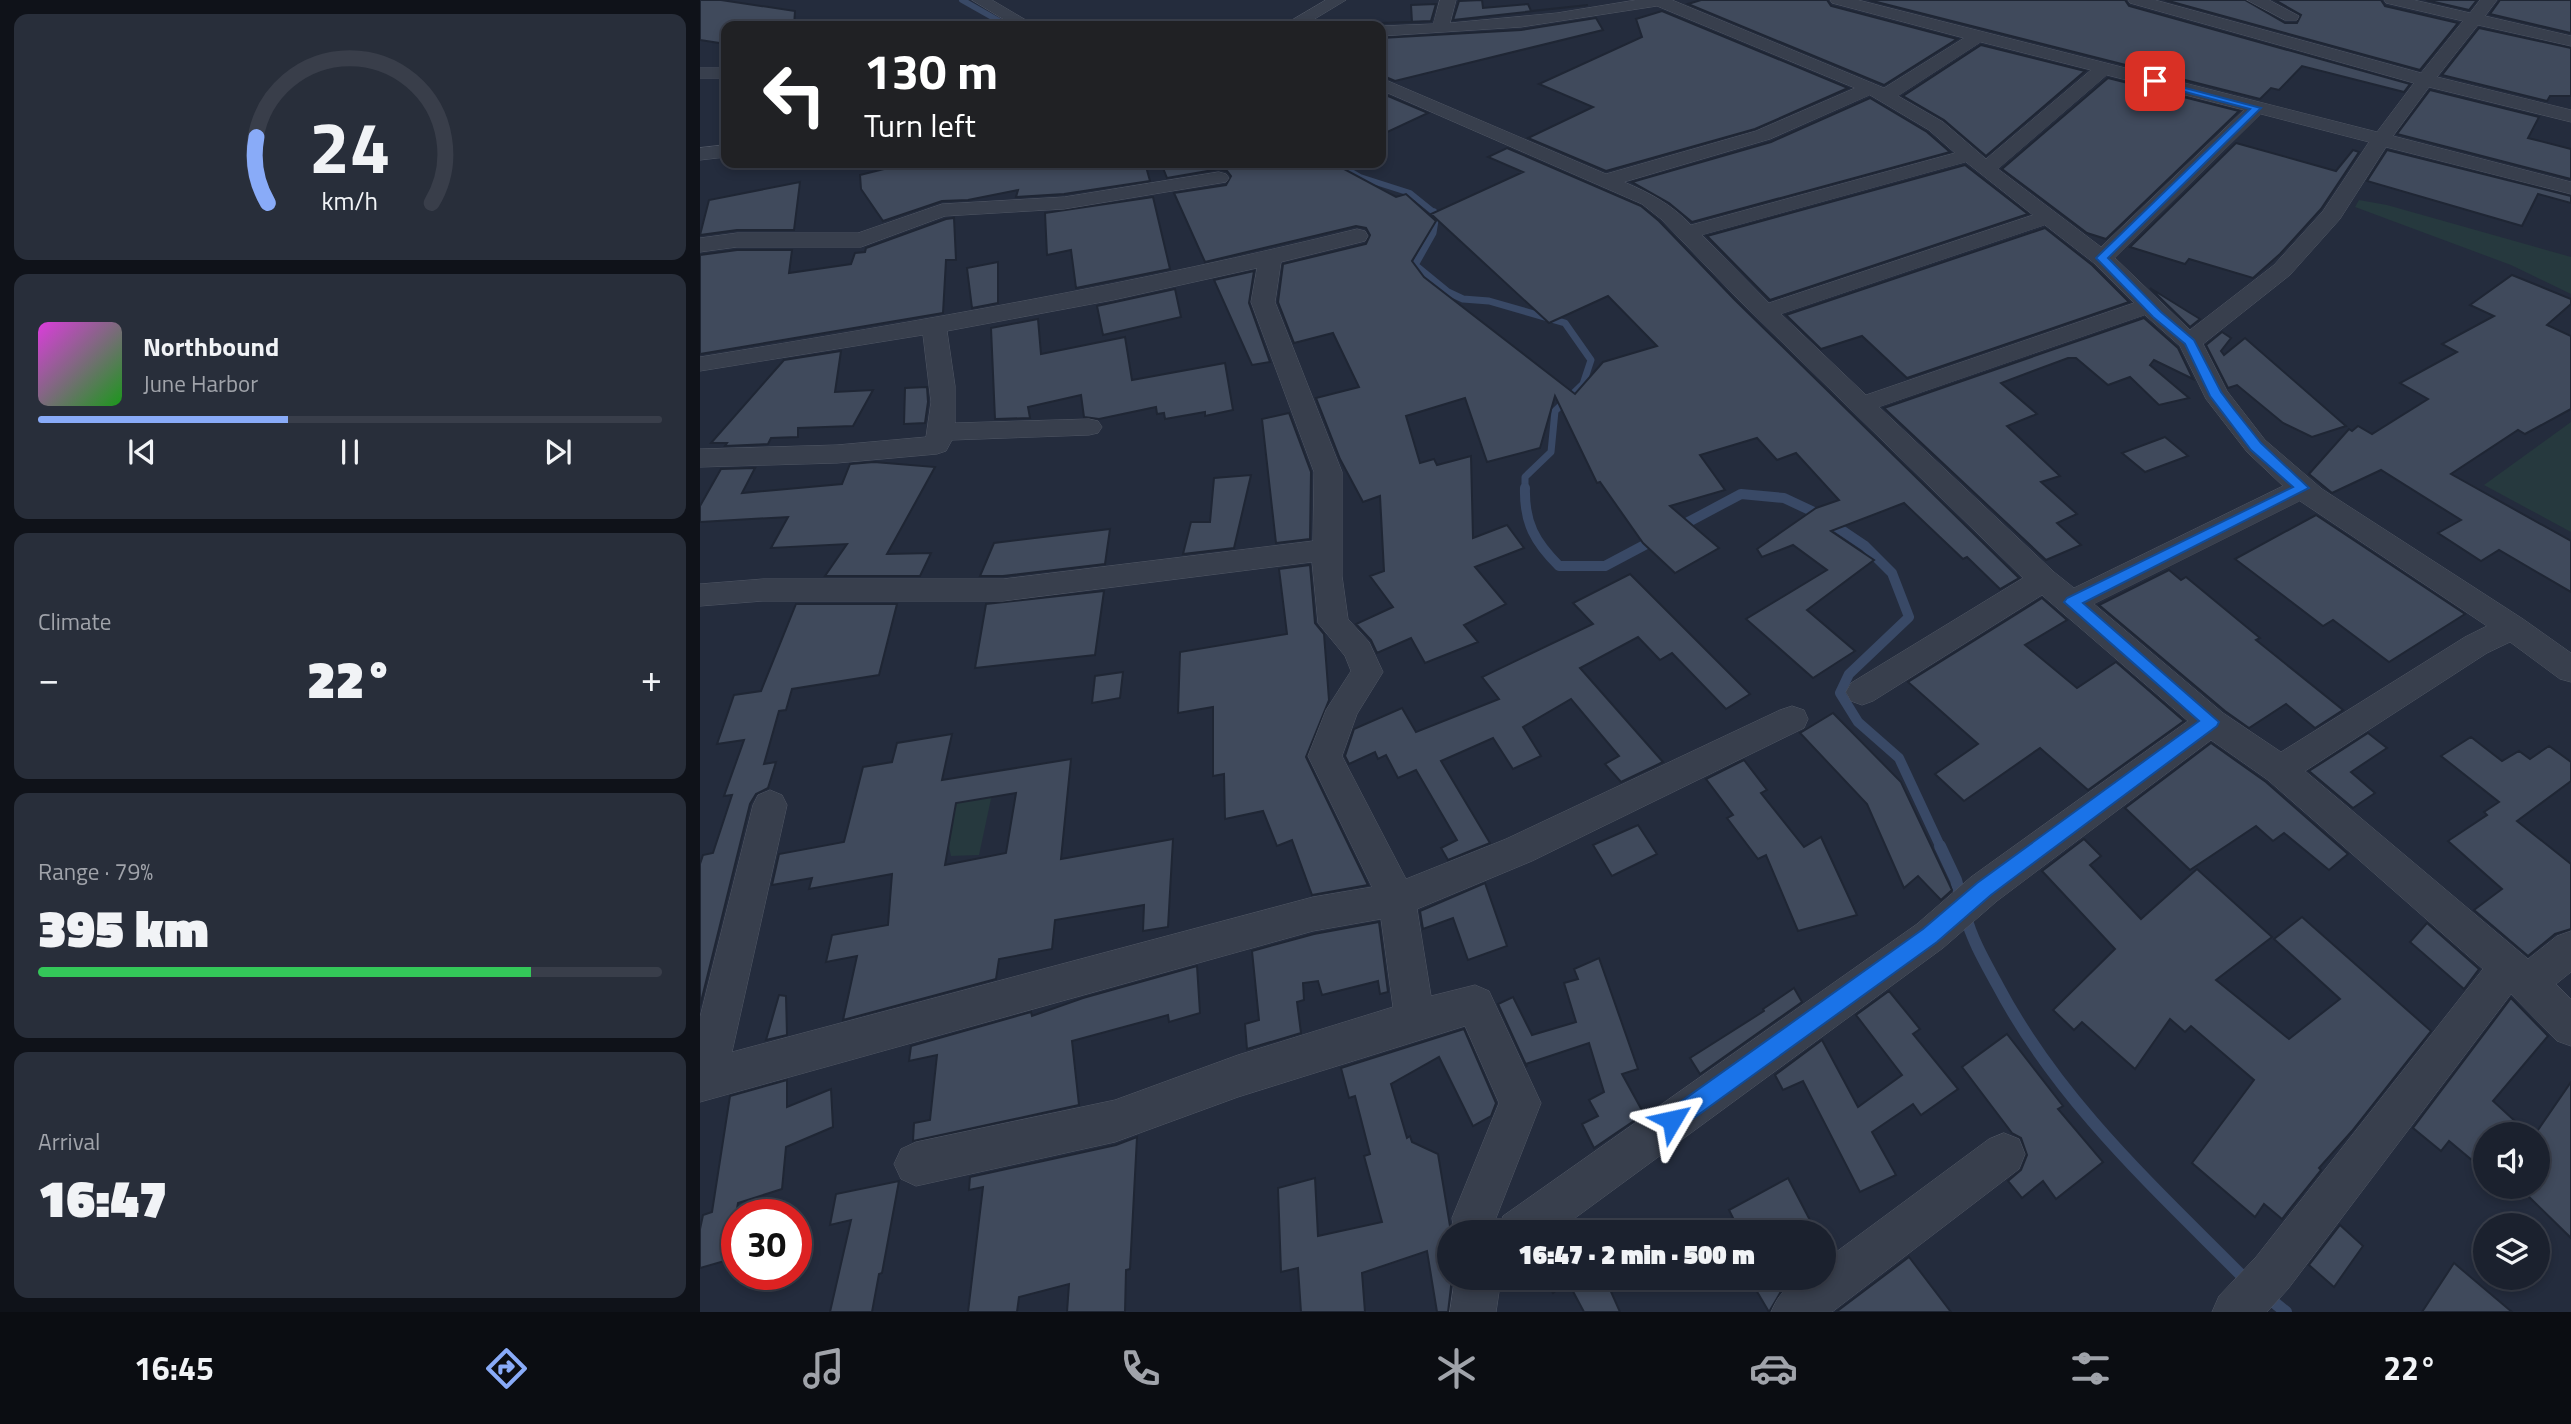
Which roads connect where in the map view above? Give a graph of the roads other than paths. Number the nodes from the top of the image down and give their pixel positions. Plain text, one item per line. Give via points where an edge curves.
1 (981, 0) edge
2 (1338, 0) edge
3 (1448, 0) edge
4 (1659, 0) edge
5 (1839, 0) edge
6 (2136, 0) edge
7 (2255, 0) edge
8 (2392, 0) edge
9 (2489, 0) edge
10 (2291, 16) dead end
11 (2474, 19) junction
12 (1018, 21) edge
13 (1300, 21) edge
14 (1440, 28) junction
15 (1386, 31) edge
16 (1980, 35) junction
17 (2571, 41) edge
18 (2104, 68) junction
19 (700, 73) edge
20 (721, 73) edge
21 (2425, 80) junction
22 (1386, 85) edge
23 (1879, 92) junction
24 (2257, 108) junction
25 (2571, 116) edge
26 (2382, 141) junction
27 (721, 152) edge
28 (700, 154) edge
29 (1977, 162) junction
30 (1219, 178) dead end
31 (1604, 181) junction
32 (2571, 188) edge
33 (2048, 217) junction
34 (1685, 233) junction
35 (1357, 236) dead end
36 (700, 245) edge
37 (2102, 258) junction
38 (1270, 260) junction
39 (2149, 306) junction
40 (1765, 312) junction
41 (934, 325) junction
42 (2190, 342) junction
43 (700, 364) edge
44 (1861, 405) junction
45 (1089, 427) dead end
46 (943, 432) junction
47 (700, 458) edge
48 (2302, 488) junction
49 (1326, 550) junction
50 (2043, 580) junction
51 (700, 596) edge
52 (2072, 602) junction
53 (2512, 627) junction
54 (2571, 670) edge
55 (1862, 692) dead end
56 (1792, 719) dead end
57 (2211, 722) junction
58 (2280, 770) junction
59 (770, 805) dead end
60 (1397, 900) junction
61 (2571, 949) edge
62 (2518, 975) junction
63 (1415, 1020) junction
64 (2571, 1027) edge
65 (702, 1081) edge
66 (2004, 1154) dead end
67 (916, 1164) dead end
68 (1474, 1220) edge
69 (1536, 1220) edge
70 (1476, 1290) edge
71 (1473, 1312) edge
72 (1794, 1312) edge
73 (2235, 1312) edge

1 - 12 street
2 - 13 street
3 - 14 street
4 - 14 street via 1586,14
4 - 23 street
5 - 16 street
6 - 21 street
7 - 10 street
8 - 11 street
9 - 11 street
11 - 17 street
11 - 21 street
14 - 15 street
16 - 18 street
16 - 23 street
18 - 24 street
18 - 29 street
19 - 20 street
21 - 25 street
21 - 26 street
22 - 31 street
23 - 29 street via 1936,126
23 - 31 street via 1763,135
24 - 26 street
24 - 37 street
26 - 32 street
26 - 42 street via 2332,214 2282,270
27 - 28 street
29 - 33 street
29 - 34 street
30 - 36 street via 1064,204 942,210 861,240 737,240
31 - 34 street via 1649,200
33 - 37 street
33 - 40 street
34 - 40 street
35 - 38 street
37 - 39 street
38 - 41 street
38 - 49 street via 1263,302 1328,472
39 - 42 street
39 - 44 street
40 - 44 street
41 - 43 street
41 - 46 street via 941,365
42 - 48 street via 2215,393 2239,425
44 - 50 street
45 - 46 street
46 - 47 street via 937,445 899,450
48 - 52 street
48 - 53 street
49 - 51 street via 1003,590 763,590
49 - 60 street via 1334,623 1358,650 1367,672 1342,710 1325,756
50 - 52 street
50 - 55 street
52 - 57 street
53 - 54 street
53 - 58 street via 2476,645
56 - 60 street via 1519,850
57 - 58 street
57 - 69 street via 1984,889 1930,936
58 - 62 street
59 - 65 street
60 - 63 street
60 - 65 street via 1313,914
61 - 62 street
62 - 64 street
62 - 73 street via 2273,1273
63 - 67 street via 1115,1121
63 - 68 street via 1475,1003 1520,1103
66 - 72 street
70 - 71 street

